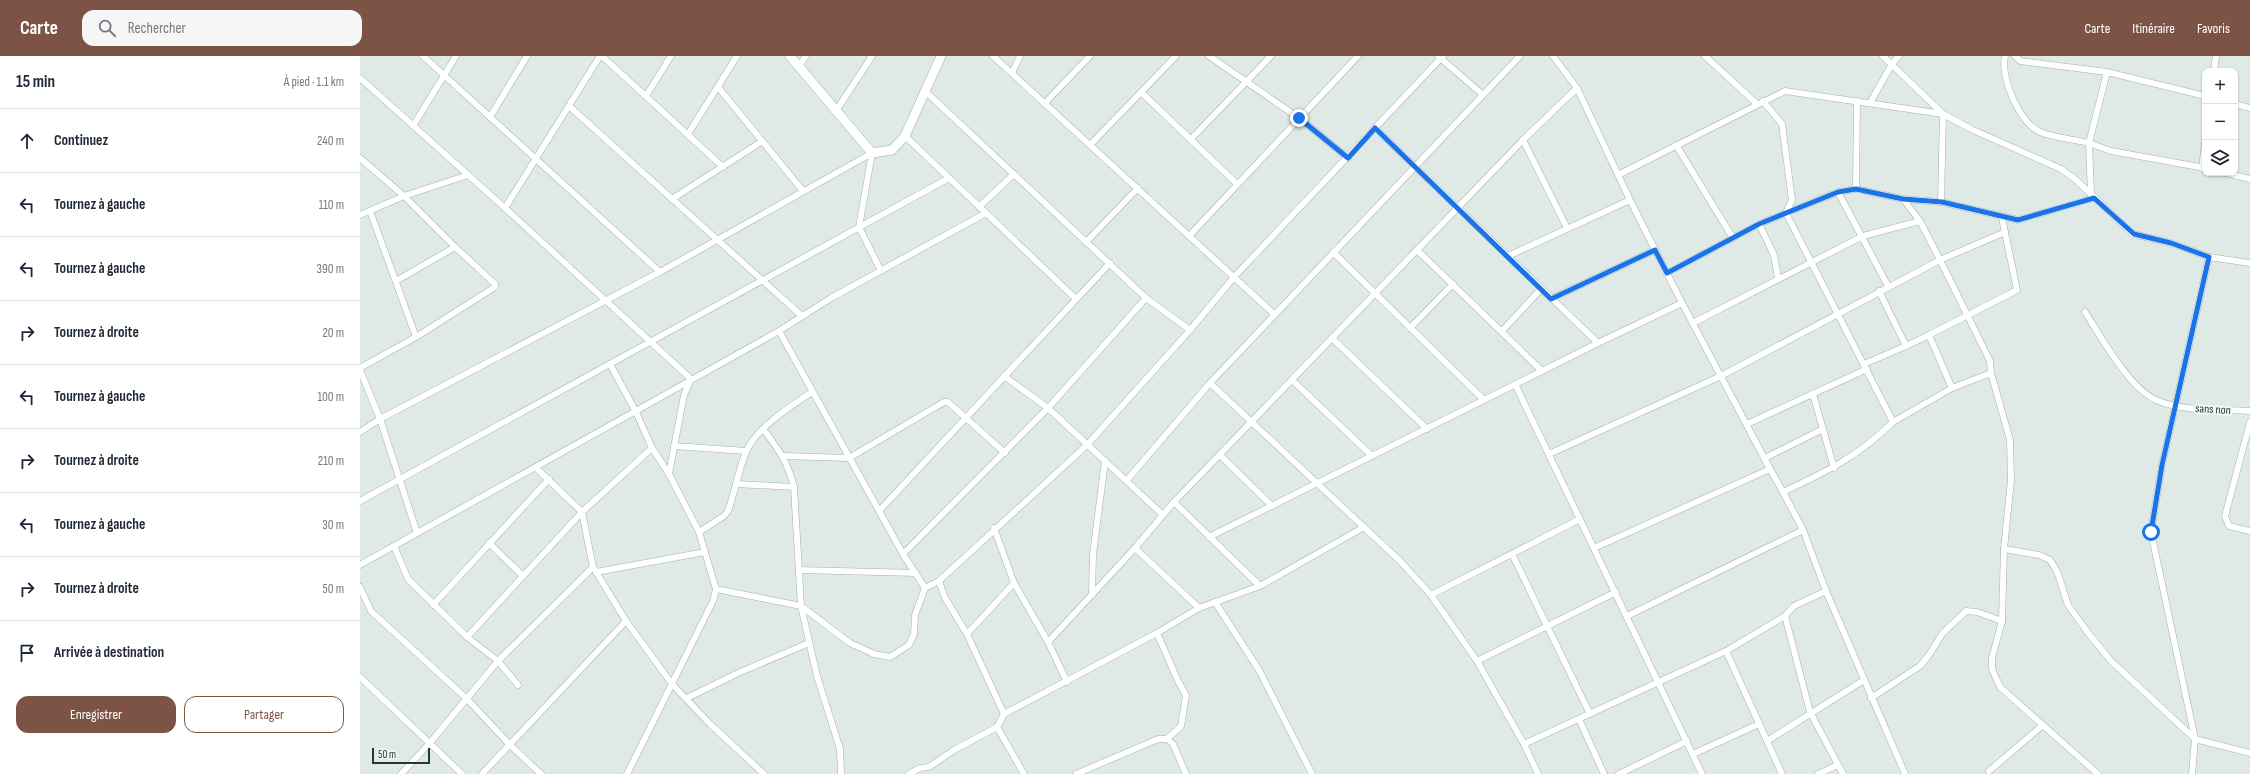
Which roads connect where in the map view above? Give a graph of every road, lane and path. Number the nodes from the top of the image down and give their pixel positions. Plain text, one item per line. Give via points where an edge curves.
1 (423, 56) edge
2 (456, 56) edge
3 (527, 56) edge
4 (601, 56) edge
5 (671, 56) edge
6 (737, 56) edge
7 (790, 56) edge
8 (806, 56) edge
9 (872, 56) edge
10 (941, 56) edge
11 (993, 56) edge
12 (1020, 56) edge
13 (1090, 56) edge
14 (1176, 56) edge
15 (1209, 56) edge
16 (1271, 56) edge
17 (1358, 56) edge
18 (1520, 56) edge
19 (1553, 56) edge
20 (1705, 56) edge
21 (1883, 56) edge
22 (1899, 56) edge
23 (2005, 56) edge
24 (2015, 56) edge
25 (2216, 56) edge
26 (1441, 57) edge
27 (1892, 64) junction
28 (799, 66) junction
29 (2214, 68) edge
30 (2106, 72) junction
31 (1012, 74) junction
32 (444, 76) junction
33 (360, 78) edge
34 (1246, 82) junction
35 (718, 87) junction
36 (1577, 88) junction
37 (925, 91) junction
38 (1141, 92) junction
39 (1482, 94) junction
40 (2202, 95) edge
41 (646, 96) junction
42 (1763, 101) junction
43 (1857, 101) junction
44 (1045, 103) junction
45 (1870, 103) junction
46 (1757, 104) junction
47 (2238, 105) edge
48 (569, 106) junction
49 (2250, 108) edge
50 (836, 111) junction
51 (1943, 114) junction
52 (490, 117) junction
53 (1299, 118) junction
54 (413, 126) junction
55 (1375, 128) junction
56 (688, 134) junction
57 (905, 136) junction
58 (1191, 139) junction
59 (1523, 140) junction
60 (761, 142) junction
61 (2088, 143) junction
62 (1090, 145) junction
63 (1676, 146) junction
64 (872, 154) junction
65 (360, 158) edge
66 (1348, 158) junction
67 (536, 159) junction
68 (1415, 166) junction
69 (723, 167) junction
70 (2202, 168) edge
71 (1014, 174) junction
72 (468, 175) junction
73 (1618, 176) junction
74 (2238, 176) edge
75 (949, 178) junction
76 (2250, 178) edge
77 (1237, 184) junction
78 (1138, 188) junction
79 (1856, 189) junction
80 (803, 191) junction
81 (1838, 192) junction
82 (404, 196) junction
83 (2092, 196) junction
84 (672, 199) junction
85 (1903, 199) junction
86 (1630, 200) junction
87 (1942, 202) junction
88 (980, 207) junction
89 (505, 208) junction
90 (1458, 208) junction
91 (370, 211) junction
92 (986, 213) junction
93 (1786, 213) junction
94 (360, 214) edge
95 (2002, 218) junction
96 (1920, 221) junction
97 (1759, 224) junction
98 (859, 227) junction
99 (1567, 228) junction
100 (2005, 232) junction
101 (1190, 235) junction
102 (1863, 236) junction
103 (1733, 238) junction
104 (717, 239) junction
105 (1086, 242) junction
106 (455, 247) junction
107 (1417, 250) junction
108 (1655, 250) junction
109 (1333, 252) junction
110 (1508, 256) junction
111 (2209, 257) junction
112 (1940, 260) junction
113 (1810, 261) junction
114 (1110, 263) junction
115 (2250, 264) edge
116 (881, 271) junction
117 (660, 272) junction
118 (1667, 273) junction
119 (1235, 276) junction
120 (1778, 278) junction
121 (763, 280) junction
122 (396, 281) junction
123 (1453, 284) junction
124 (1888, 286) junction
125 (1541, 289) junction
126 (1879, 291) junction
127 (1375, 294) junction
128 (1146, 298) junction
129 (1076, 299) junction
130 (1551, 299) junction
131 (604, 300) junction
132 (1682, 303) junction
133 (2084, 312) dead end
134 (1274, 314) junction
135 (1837, 314) junction
136 (802, 316) junction
137 (1967, 316) junction
138 (1693, 323) junction
139 (1410, 328) junction
140 (1190, 330) junction
141 (779, 332) junction
142 (1502, 332) junction
143 (1929, 335) junction
144 (416, 337) junction
145 (1332, 338) junction
146 (650, 342) junction
147 (1598, 343) junction
148 (1906, 346) junction
149 (610, 364) junction
150 (1865, 366) junction
151 (360, 369) edge
152 (1542, 371) junction
153 (1991, 372) junction
154 (1004, 376) junction
155 (1722, 376) junction
156 (691, 379) junction
157 (1292, 380) junction
158 (1210, 383) junction
159 (1515, 384) junction
160 (1952, 388) junction
161 (812, 392) junction
162 (1813, 394) junction
163 (1484, 400) junction
164 (2176, 406) junction
165 (1048, 408) junction
166 (2250, 411) edge
167 (636, 412) junction
168 (380, 419) junction
169 (966, 419) junction
170 (1251, 422) junction
171 (1893, 422) junction
172 (2250, 422) edge
173 (1747, 424) junction
174 (764, 429) junction
175 (1427, 429) junction
176 (1823, 429) junction
177 (360, 432) edge
178 (1087, 444) junction
179 (674, 446) junction
180 (652, 448) junction
181 (746, 451) junction
182 (1005, 453) junction
183 (1549, 454) junction
184 (1220, 455) junction
185 (784, 456) junction
186 (1372, 456) junction
187 (849, 458) junction
188 (1764, 458) junction
189 (1105, 461) junction
190 (536, 468) junction
191 (1834, 468) junction
192 (1770, 469) junction
193 (669, 474) junction
194 (549, 478) junction
195 (398, 479) junction
196 (1127, 480) junction
197 (736, 484) junction
198 (1316, 484) junction
199 (794, 487) junction
200 (1782, 492) junction
201 (360, 501) edge
202 (1174, 502) junction
203 (1272, 506) junction
204 (879, 511) junction
205 (582, 512) junction
206 (1163, 515) junction
207 (1580, 519) junction
208 (1364, 527) junction
209 (994, 528) junction
210 (1803, 530) junction
211 (2250, 531) edge
212 (698, 532) junction
213 (417, 533) junction
214 (1209, 537) junction
215 (490, 543) junction
216 (394, 546) junction
217 (1135, 548) junction
218 (1594, 548) junction
219 (2004, 549) junction
220 (705, 552) junction
221 (903, 554) junction
222 (1512, 554) junction
223 (360, 565) edge
224 (595, 569) junction
225 (799, 570) junction
226 (916, 573) junction
227 (523, 576) junction
228 (939, 581) junction
229 (1014, 583) junction
230 (1260, 586) junction
231 (360, 588) edge
232 (925, 588) junction
233 (716, 589) junction
234 (1826, 591) junction
235 (1616, 592) junction
236 (1092, 595) junction
237 (1431, 595) junction
238 (1215, 602) junction
239 (433, 605) junction
240 (801, 606) junction
241 (1200, 608) junction
242 (1627, 616) junction
243 (1785, 616) junction
244 (626, 621) junction
245 (2002, 621) junction
246 (1548, 626) junction
247 (1157, 633) junction
248 (967, 634) junction
249 (466, 637) junction
250 (1048, 642) junction
251 (810, 643) junction
252 (1726, 651) junction
253 (498, 661) junction
254 (1477, 661) junction
255 (360, 677) edge
256 (1864, 680) junction
257 (1067, 682) junction
258 (1659, 683) junction
259 (672, 684) junction
260 (518, 685) dead end
261 (687, 698) junction
262 (1871, 698) junction
263 (467, 700) junction
264 (1810, 712) junction
265 (1004, 714) junction
266 (1590, 714) junction
267 (1579, 719) junction
268 (1759, 724) junction
269 (2043, 725) junction
270 (997, 727) junction
271 (1167, 739) junction
272 (2195, 739) junction
273 (1687, 741) junction
274 (1767, 741) junction
275 (429, 744) junction
276 (1524, 744) junction
277 (510, 745) junction
278 (2250, 753) edge
279 (1693, 754) junction
280 (1838, 765) junction
281 (1988, 773) edge
282 (401, 774) edge
283 (462, 774) edge
284 (482, 774) edge
285 (541, 774) edge
286 (627, 774) edge
287 (764, 774) edge
288 (841, 774) edge
289 (909, 774) edge
290 (1024, 774) edge
291 (1076, 774) edge
292 (1186, 774) edge
293 (1312, 774) edge
294 (1538, 774) edge
295 (1604, 774) edge
296 (1619, 774) edge
297 (1702, 774) edge
298 (1782, 774) edge
299 (1818, 774) edge
300 (1843, 774) edge
301 (1905, 774) edge
302 (2098, 774) edge
303 (2192, 774) edge

1 - 32 street
2 - 32 street
3 - 52 street
4 - 41 street
4 - 48 street
5 - 41 street
6 - 35 street
7 - 28 street
8 - 28 street
9 - 50 street
10 - 37 street
11 - 31 street
12 - 31 street
13 - 44 street
14 - 38 street
15 - 34 street
16 - 34 street
17 - 53 street
18 - 39 street
19 - 36 street
20 - 46 street
21 - 27 street
22 - 27 street
23 - 61 street via 2003,68 2022,116 2039,132
24 - 30 street via 2020,61
25 - 29 street
26 - 39 street
26 - 55 street
27 - 45 street
27 - 51 street
28 - 50 street
30 - 40 street
30 - 61 street
31 - 44 street
32 - 52 street
32 - 54 street
33 - 54 street
34 - 53 street
34 - 58 street
35 - 56 street
35 - 60 street
36 - 59 street
36 - 73 street
37 - 57 street
37 - 71 street
38 - 58 street
38 - 62 street
39 - 68 street
41 - 56 street
42 - 43 street via 1781,92 1790,91
42 - 46 street
42 - 93 street via 1782,124 1792,200
43 - 45 street
43 - 79 street
44 - 62 street
45 - 51 street
46 - 63 street
47 - 49 street
48 - 67 street
48 - 84 street
50 - 64 street
51 - 83 street via 2061,169
51 - 87 street
52 - 67 street
53 - 66 street
53 - 77 street
54 - 72 street
55 - 66 street
55 - 68 street
56 - 69 street
57 - 64 street via 892,150
57 - 75 street
58 - 77 street
59 - 90 street
59 - 99 street
60 - 69 street
60 - 80 street
61 - 70 street via 2111,151
61 - 83 street
62 - 78 street
63 - 73 street
63 - 103 street
64 - 80 street
64 - 98 street
65 - 82 street
66 - 119 street
67 - 89 street
67 - 117 street
68 - 90 street
68 - 109 street
69 - 84 street
71 - 88 street
71 - 105 street
72 - 82 street
72 - 89 street
73 - 86 street
74 - 76 street
75 - 88 street
75 - 98 street
77 - 101 street
78 - 101 street
78 - 105 street
79 - 81 street
79 - 85 street
80 - 104 street
81 - 93 street
81 - 102 street
82 - 91 street
82 - 106 street
83 - 95 street via 2018,220
83 - 111 street via 2134,234 2171,243
84 - 104 street
85 - 87 street
85 - 96 street
86 - 99 street
86 - 108 street
87 - 95 street
88 - 92 street
89 - 131 street
90 - 107 street
90 - 110 street
91 - 94 street
91 - 122 street
92 - 116 street
92 - 129 street
93 - 97 street
93 - 113 street
95 - 100 street
96 - 102 street
96 - 112 street
97 - 103 street
97 - 120 street via 1774,255
98 - 116 street
98 - 121 street
99 - 110 street
100 - 112 street
100 - 137 street via 2017,290
101 - 119 street
102 - 113 street
102 - 124 street
103 - 118 street
104 - 117 street
104 - 121 street
105 - 114 street
106 - 122 street
106 - 144 street via 494,281 495,287
107 - 123 street
107 - 127 street
108 - 118 street
108 - 130 street
109 - 127 street
109 - 134 street
110 - 125 street
111 - 115 street
111 - 164 street
112 - 124 street
112 - 137 street
113 - 120 street
113 - 135 street
114 - 128 street
114 - 129 street
116 - 136 street
117 - 131 street
118 - 132 street
119 - 134 street
119 - 140 street
120 - 138 street
121 - 136 street
121 - 146 street
122 - 144 street
123 - 139 street
123 - 142 street
124 - 126 street
125 - 130 street
125 - 142 street
126 - 135 street
126 - 148 street
127 - 139 street
127 - 145 street
128 - 140 street
128 - 165 street
129 - 154 street
130 - 147 street
131 - 146 street
131 - 168 street
132 - 138 street
132 - 147 street
133 - 164 street, sans non via 2131,381 2154,400
134 - 158 street
135 - 150 street
135 - 155 street
136 - 141 street
137 - 143 street
137 - 153 street via 1990,361
138 - 155 street
139 - 163 street
140 - 178 street
141 - 156 street
141 - 161 street
142 - 152 street
143 - 148 street
143 - 160 street
144 - 151 street
145 - 157 street
145 - 175 street
146 - 149 street
146 - 156 street
147 - 152 street
148 - 150 street
149 - 167 street
149 - 195 street
150 - 162 street
150 - 171 street
151 - 168 street
152 - 159 street
153 - 160 street
153 - 219 street via 2010,440 2011,480
154 - 165 street
154 - 169 street
155 - 173 street
155 - 183 street
156 - 167 street
156 - 179 street via 684,395
157 - 170 street
157 - 186 street
158 - 170 street
158 - 196 street
159 - 163 street
159 - 183 street
160 - 171 street
161 - 174 street
161 - 187 street
162 - 173 street
162 - 176 street
163 - 175 street
164 - 166 street, sans non
164 - 272 street via 2162,465 2151,532
165 - 178 street
165 - 182 street
167 - 180 street
167 - 190 street
168 - 177 street
168 - 195 street
169 - 182 street
169 - 187 street via 952,404 944,402
169 - 204 street
170 - 184 street
170 - 198 street
171 - 191 street via 1871,444
172 - 211 street via 2225,516 2229,526
173 - 188 street
174 - 181 street
174 - 185 street
175 - 186 street
176 - 188 street
176 - 191 street
178 - 189 street
178 - 209 street
179 - 181 street
179 - 193 street
180 - 193 street
180 - 205 street
181 - 197 street
182 - 221 street
183 - 207 street
184 - 202 street
184 - 203 street
185 - 187 street
185 - 199 street
186 - 198 street
187 - 204 street
188 - 192 street
189 - 196 street
189 - 236 street via 1093,554
190 - 194 street
190 - 213 street
191 - 200 street
192 - 200 street
192 - 218 street
193 - 212 street
194 - 205 street
194 - 215 street
195 - 201 street
195 - 213 street
196 - 206 street
197 - 199 street
197 - 212 street via 730,506 724,516
198 - 203 street
198 - 208 street
199 - 225 street
200 - 210 street
202 - 206 street
202 - 214 street
203 - 214 street
204 - 221 street
205 - 224 street
205 - 227 street
206 - 217 street
207 - 218 street
207 - 222 street
208 - 230 street
208 - 237 street
209 - 228 street
209 - 229 street
210 - 234 street
210 - 242 street
212 - 220 street
213 - 216 street
214 - 230 street
215 - 227 street
215 - 239 street
216 - 223 street
216 - 239 street via 408,579
217 - 236 street
217 - 241 street
218 - 235 street
219 - 245 street
219 - 272 street via 2039,555 2050,560 2057,572 2068,605 2089,634 2111,660
220 - 224 street
220 - 233 street
221 - 226 street
222 - 237 street
222 - 246 street
224 - 244 street
224 - 253 street
225 - 226 street
225 - 240 street
226 - 232 street
227 - 249 street
228 - 232 street
228 - 248 street via 945,598
229 - 248 street
229 - 250 street
230 - 238 street
231 - 263 street via 371,611
232 - 240 street via 915,615 914,634 909,645 890,657 874,654 850,643
233 - 240 street
233 - 259 street via 713,601
234 - 243 street via 1794,606
234 - 256 street
235 - 242 street
235 - 246 street
236 - 250 street
237 - 254 street
238 - 241 street
238 - 293 street via 1259,670
239 - 249 street
240 - 251 street
241 - 247 street
242 - 258 street
243 - 252 street
243 - 264 street
244 - 259 street
244 - 277 street
245 - 262 street via 1966,611 1942,634 1930,655 1920,666
245 - 269 street via 1992,658 1992,670 2000,687
246 - 254 street
246 - 266 street
247 - 257 street
247 - 271 street via 1186,695 1181,726
248 - 265 street
249 - 253 street
250 - 257 street
251 - 261 street
251 - 288 street via 817,676 840,749
252 - 258 street
252 - 268 street
253 - 260 street
253 - 263 street
254 - 276 street
255 - 275 street
256 - 262 street
256 - 264 street
257 - 265 street
258 - 266 street
258 - 273 street
259 - 261 street
259 - 286 street
261 - 287 street via 710,724
262 - 301 street
263 - 275 street
263 - 277 street
264 - 274 street
264 - 280 street
265 - 270 street
266 - 267 street
267 - 276 street
267 - 295 street
268 - 274 street
268 - 279 street
269 - 281 street
269 - 302 street
270 - 289 street via 929,767 920,768
270 - 290 street
271 - 291 street via 1150,741
271 - 292 street via 1173,744
272 - 278 street
272 - 303 street
273 - 279 street
273 - 296 street
274 - 298 street
275 - 282 street
275 - 283 street
276 - 294 street
277 - 284 street
277 - 285 street
279 - 297 street
280 - 299 street
280 - 300 street

